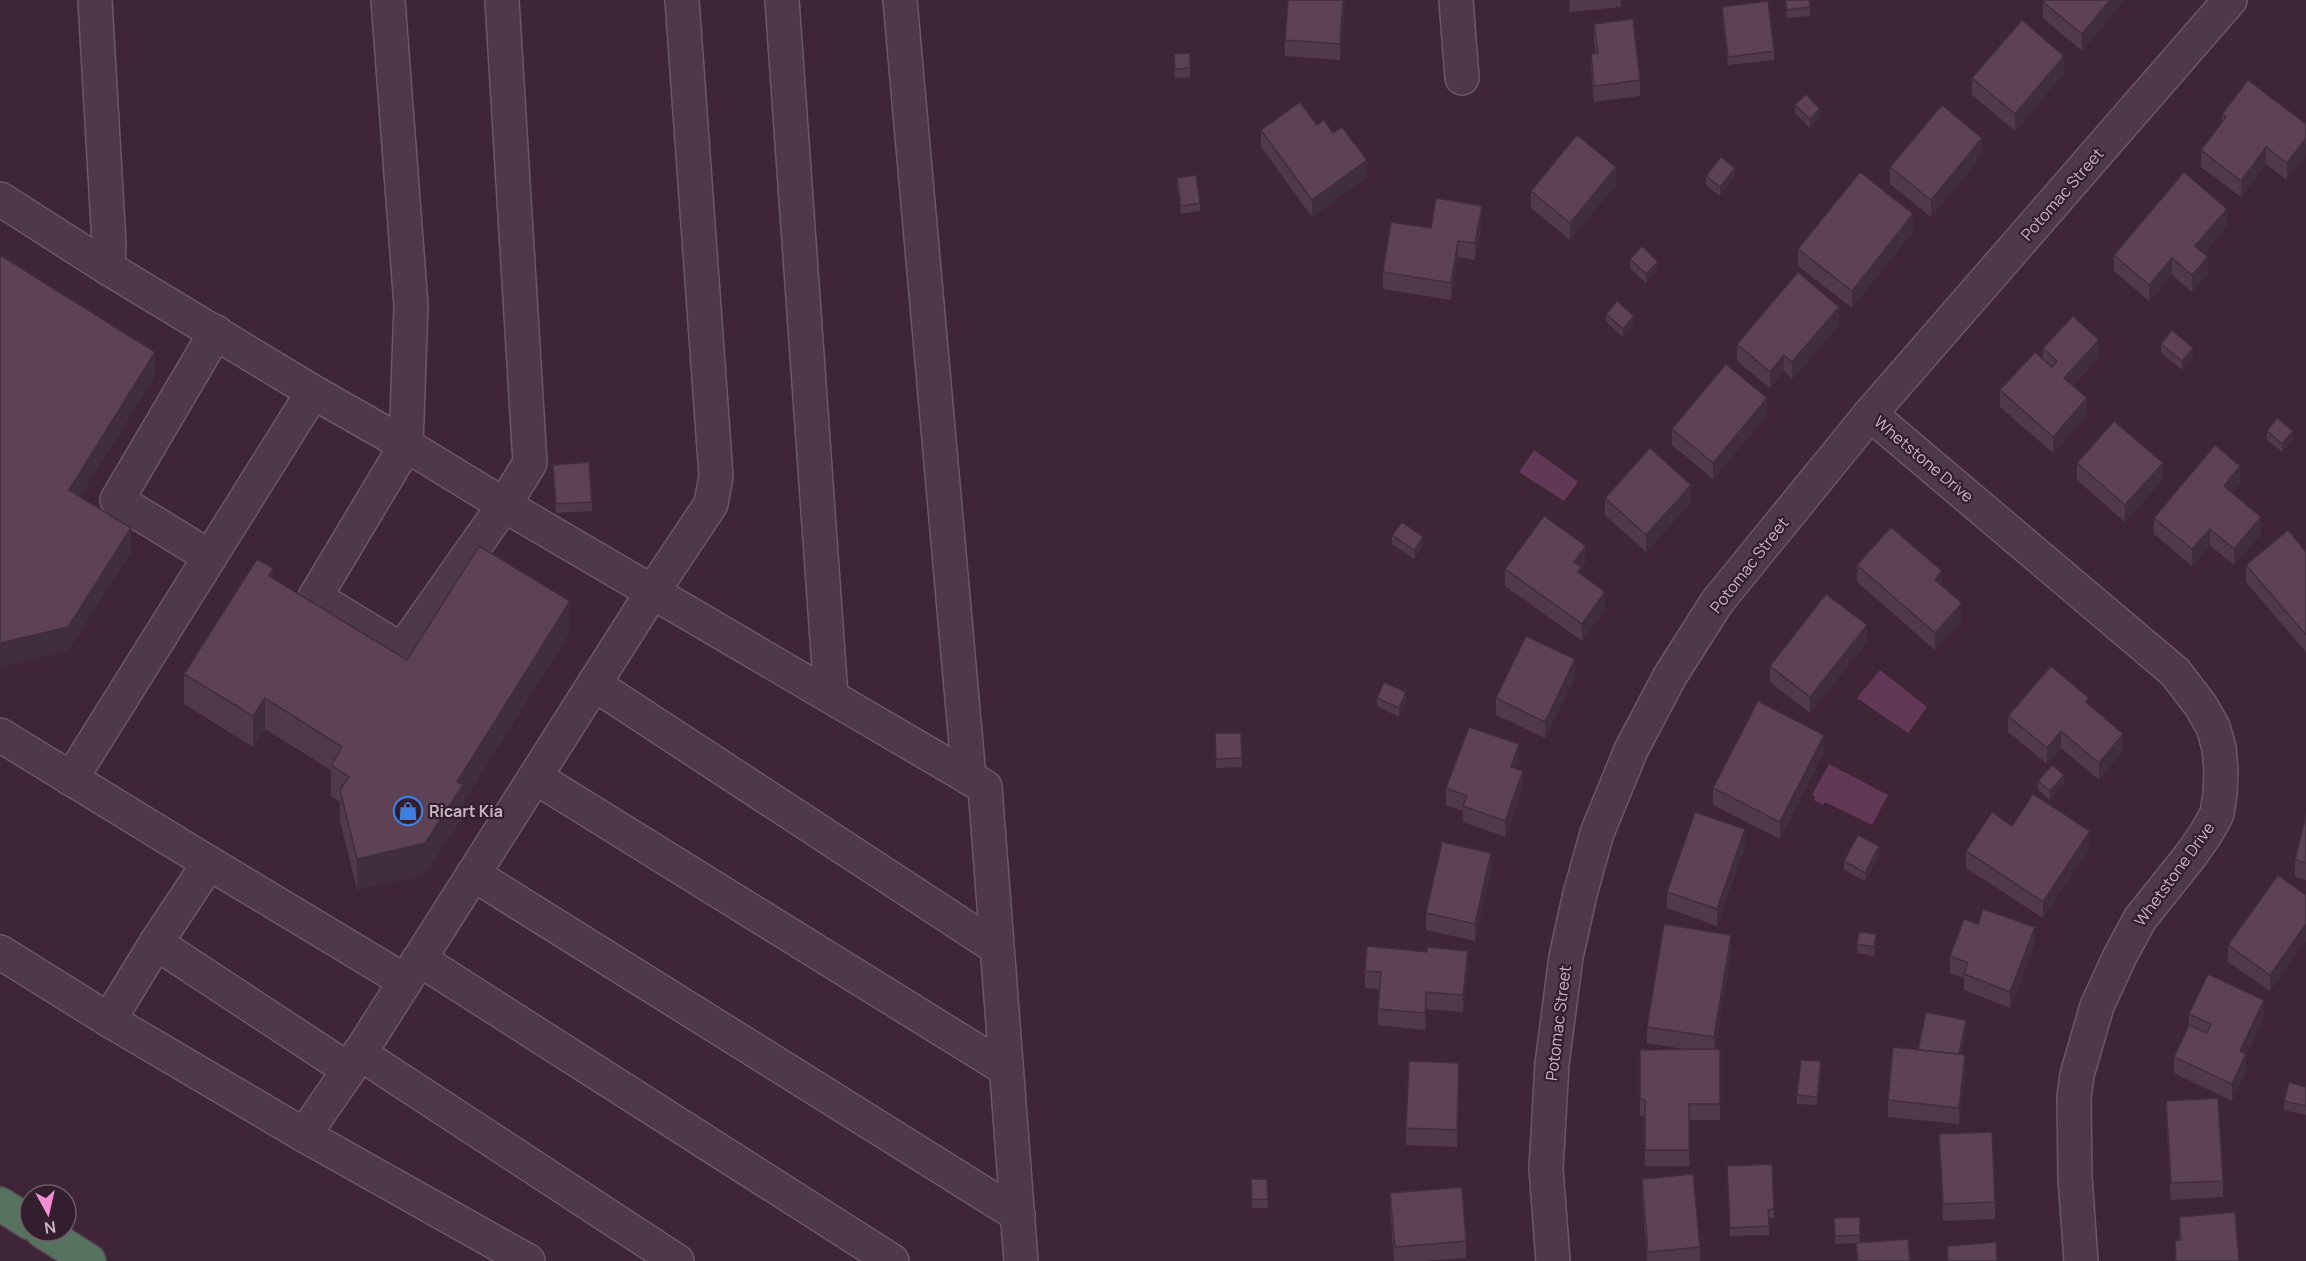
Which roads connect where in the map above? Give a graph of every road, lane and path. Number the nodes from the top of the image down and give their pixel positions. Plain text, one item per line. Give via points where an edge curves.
1 (95, 0) edge
2 (388, 0) edge
3 (502, 0) edge
4 (681, 0) edge
5 (782, 0) edge
6 (900, 0) edge
7 (1456, 0) edge
8 (2230, 0) edge
9 (1462, 78) dead end
10 (0, 199) edge
11 (108, 268) junction
12 (216, 332) junction
13 (313, 392) junction
14 (1870, 414) junction
15 (406, 445) junction
16 (504, 505) junction
17 (210, 557) junction
18 (653, 591) junction
19 (594, 684) junction
20 (831, 696) junction
21 (0, 735) edge
22 (535, 777) junction
23 (969, 778) junction
24 (71, 779) junction
25 (209, 863) junction
26 (473, 873) junction
27 (156, 943) junction
28 (997, 948) junction
29 (0, 952) edge
30 (412, 970) junction
31 (109, 1020) junction
32 (354, 1061) junction
33 (1006, 1069) junction
34 (304, 1135) junction
35 (0, 1204) edge
36 (18, 1215) edge
37 (1018, 1215) junction
38 (61, 1243) edge
39 (89, 1261) edge
40 (528, 1261) edge
41 (677, 1261) edge
42 (892, 1261) edge
43 (1021, 1261) edge
44 (1553, 1261) edge
45 (2081, 1261) edge

1 - 11 street
2 - 15 street via 411,306
3 - 16 street via 530,464
4 - 18 street via 716,476 711,504
5 - 20 street
6 - 23 street
7 - 9 street
8 - 14 street, Potomac Street
10 - 11 street
11 - 12 street
12 - 13 street
12 - 17 street via 117,500
13 - 15 street
13 - 17 street
14 - 44 street, Potomac Street via 1717,602 1670,676 1631,750 1597,833 1566,957 1552,1064 1546,1169
14 - 45 street, Whetstone Drive via 2175,672 2201,706 2219,748 2217,814 2192,855 2135,928 2097,1006 2077,1075 2074,1177
15 - 16 street
15 - 16 street via 315,597 402,651
16 - 18 street
17 - 24 street
18 - 19 street
18 - 20 street
19 - 22 street
19 - 28 street
20 - 23 street
21 - 24 street
22 - 26 street
22 - 33 street
23 - 28 street via 985,787
24 - 25 street
25 - 27 street
25 - 30 street
26 - 30 street
26 - 37 street
27 - 31 street
27 - 32 street
28 - 33 street
29 - 31 street
30 - 32 street
30 - 42 street
31 - 34 street
32 - 34 street
32 - 41 street
33 - 37 street
34 - 40 street
35 - 36 highway
37 - 43 street
38 - 39 highway

